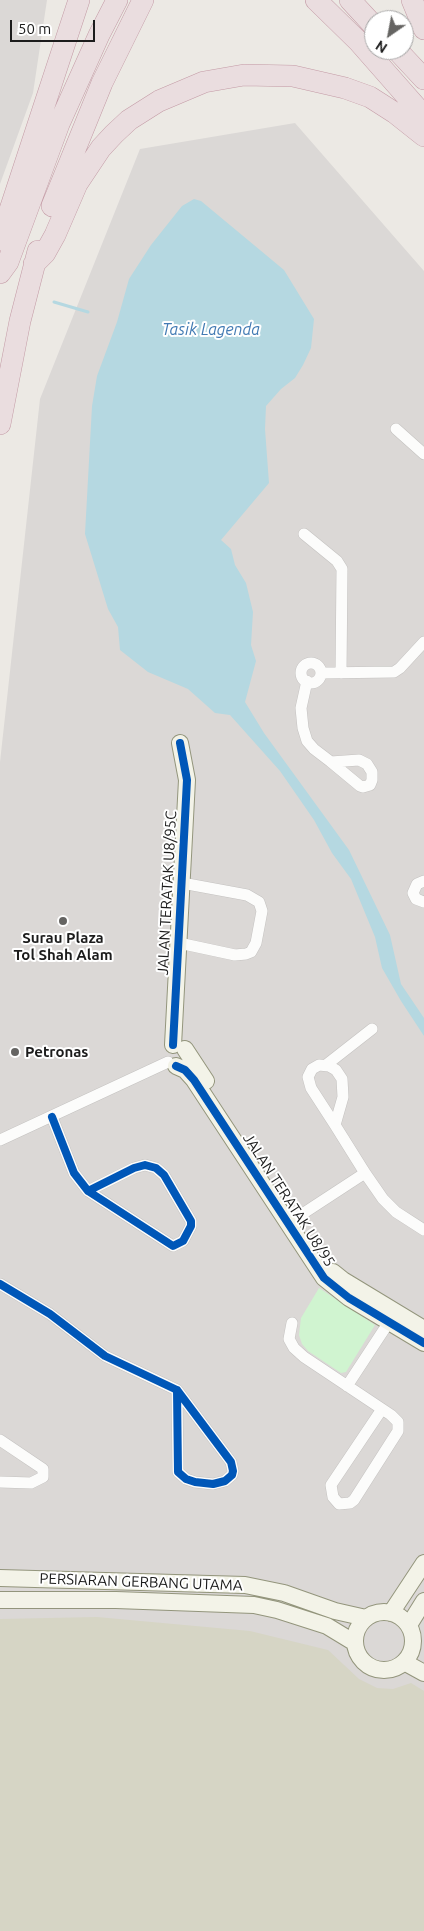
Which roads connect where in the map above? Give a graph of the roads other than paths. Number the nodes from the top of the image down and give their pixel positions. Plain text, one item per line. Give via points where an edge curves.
1 (78, 0) edge
2 (117, 0) edge
3 (143, 0) edge
4 (316, 0) edge
5 (350, 0) edge
6 (412, 0) edge
7 (364, 15) edge
8 (424, 29) edge
9 (406, 60) edge
10 (424, 79) edge
11 (424, 116) edge
12 (424, 136) edge
13 (0, 240) edge
14 (34, 264) junction
15 (0, 273) edge
16 (0, 424) edge
17 (396, 429) dead end
18 (424, 454) edge
19 (304, 534) dead end
20 (424, 643) edge
21 (321, 673) junction
22 (341, 673) junction
23 (307, 681) junction
24 (180, 743) dead end
25 (331, 762) dead end
26 (424, 881) edge
27 (182, 883) junction
28 (424, 902) edge
29 (179, 943) junction
30 (372, 1029) dead end
31 (179, 1047) junction
32 (172, 1064) junction
33 (326, 1065) junction
34 (52, 1117) junction
35 (335, 1125) junction
36 (0, 1140) edge
37 (365, 1172) junction
38 (88, 1192) junction
39 (291, 1221) junction
40 (424, 1230) edge
41 (0, 1284) edge
42 (389, 1322) junction
43 (292, 1323) dead end
44 (424, 1329) edge
45 (424, 1343) edge
46 (346, 1386) junction
47 (177, 1390) junction
48 (382, 1409) junction
49 (0, 1440) edge
50 (0, 1482) edge
51 (424, 1562) edge
52 (0, 1578) edge
53 (0, 1600) edge
54 (424, 1601) edge
55 (391, 1613) junction
56 (366, 1618) junction
57 (408, 1625) junction
58 (355, 1643) junction
59 (419, 1648) edge
60 (404, 1662) junction
61 (424, 1673) edge

1 - 13 highway
2 - 15 highway via 59,124 8,262
3 - 14 highway via 84,124
4 - 11 highway via 359,42
5 - 7 highway
6 - 8 highway
9 - 10 highway
12 - 14 highway via 395,112 370,97 345,88 293,76 244,75 204,82 159,101 114,134 77,184 55,236
14 - 16 highway
17 - 18 street
19 - 22 street via 342,569
20 - 22 street via 394,672
21 - 22 street
21 - 23 street via 315,682
21 - 23 street via 317,664 308,663 302,671
23 - 25 street via 302,708 303,728 314,750
24 - 27 street, JALAN TERATAK U8/95C via 187,780
26 - 28 street via 417,884 413,893 416,899
27 - 29 street, JALAN TERATAK U8/95C
27 - 29 street, JALAN TERATAK U8/95C via 247,895 259,902 262,911 256,943 246,954 235,955
29 - 31 street, JALAN TERATAK U8/95C
30 - 33 street
31 - 32 street via 186,1059 182,1065
31 - 39 street, JALAN TERATAK U8/95
32 - 34 street
32 - 39 street, JALAN TERATAK U8/95 via 185,1070 194,1080
33 - 35 street via 336,1070 343,1085
33 - 35 street via 312,1069 308,1081
34 - 36 street
34 - 38 street via 74,1173
35 - 37 street
37 - 39 street
37 - 40 street via 396,1212
38 - 38 street via 134,1168 145,1165 156,1168 164,1175 191,1226 183,1242 173,1246
39 - 42 street, JALAN TERATAK U8/95 via 317,1270 331,1285
39 - 44 street, JALAN TERATAK U8/95 via 343,1280
41 - 47 street via 44,1310 104,1356
42 - 45 street, JALAN TERATAK U8/95
42 - 46 street
43 - 46 street via 289,1339 294,1348
46 - 48 street
47 - 47 street via 178,1472 195,1482 213,1484 224,1481 232,1475 231,1462
48 - 48 street via 398,1422 398,1431 354,1500 340,1504 333,1496 331,1485
49 - 50 street via 43,1469 43,1477 30,1482
51 - 55 street
52 - 56 street, PERSIARAN GERBANG UTAMA via 245,1584
53 - 58 street, PERSIARAN GERBANG UTAMA via 254,1605 327,1626
54 - 57 street
55 - 56 street, PERSIARAN GERBANG UTAMA via 382,1612
55 - 57 street
56 - 58 street via 356,1633
57 - 59 street
58 - 60 street, PERSIARAN GERBANG UTAMA via 362,1660 370,1666 388,1670
59 - 60 street
60 - 61 street

